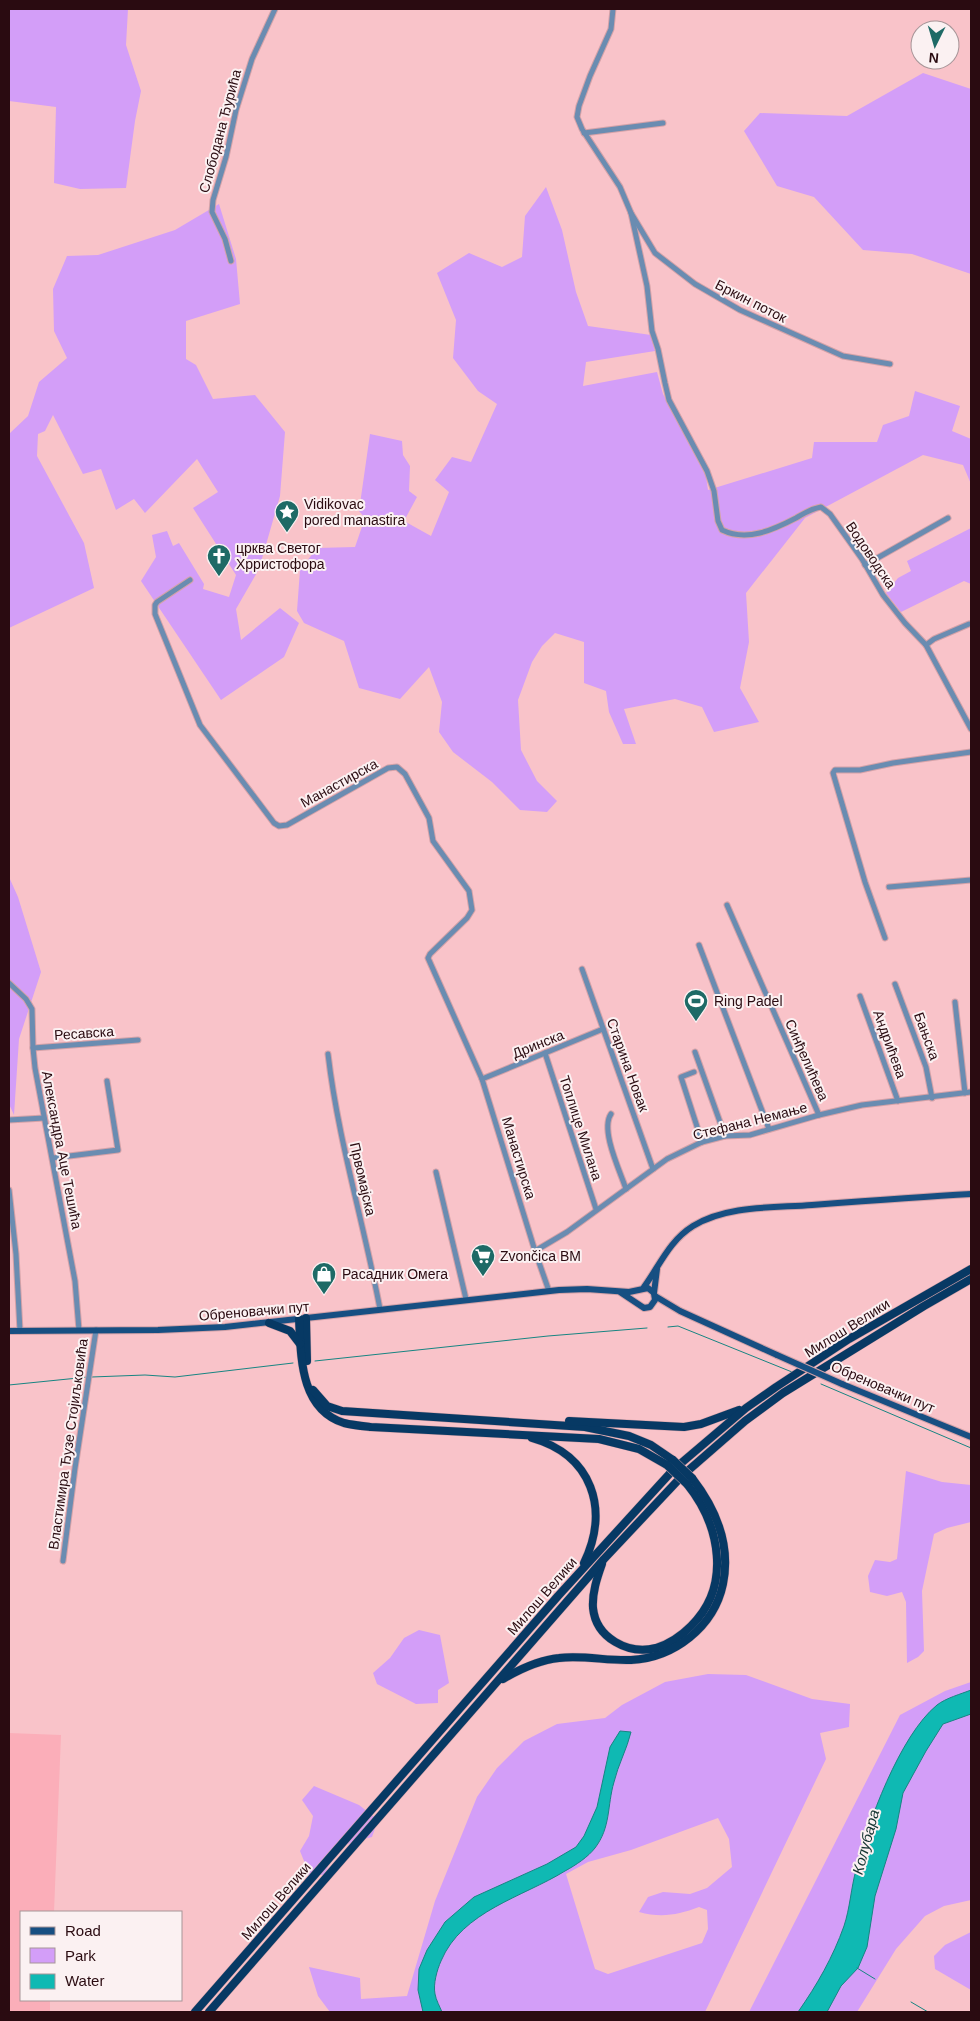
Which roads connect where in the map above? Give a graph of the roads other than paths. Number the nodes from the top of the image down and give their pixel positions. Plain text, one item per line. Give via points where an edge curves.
1 (274, 9) edge
2 (613, 9) edge
3 (663, 123) dead end
4 (584, 133) junction
5 (631, 213) junction
6 (231, 261) dead end
7 (890, 364) dead end
8 (716, 505) joint
9 (948, 518) dead end
10 (865, 565) junction
11 (190, 580) dead end
12 (969, 624) dead end
13 (926, 645) junction
14 (971, 729) edge
15 (971, 752) edge
16 (971, 880) edge
17 (889, 887) dead end
18 (727, 904) dead end
19 (884, 938) dead end
20 (699, 946) dead end
21 (582, 969) dead end
22 (9, 983) edge
23 (895, 984) dead end
24 (860, 996) dead end
25 (955, 1002) dead end
26 (603, 1029) junction
27 (138, 1040) dead end
28 (32, 1048) junction
29 (695, 1052) dead end
30 (545, 1053) junction
31 (328, 1054) dead end
32 (694, 1072) dead end
33 (482, 1079) junction
34 (107, 1081) dead end
35 (968, 1092) edge
36 (932, 1098) junction
37 (898, 1101) junction
38 (611, 1114) dead end
39 (819, 1115) junction
40 (44, 1118) junction
41 (9, 1120) edge
42 (769, 1128) junction
43 (725, 1136) junction
44 (702, 1142) junction
45 (53, 1158) junction
46 (653, 1169) junction
47 (436, 1172) dead end
48 (626, 1189) junction
49 (9, 1190) edge
50 (971, 1194) edge
51 (596, 1209) junction
52 (535, 1251) junction
53 (658, 1264) junction
54 (971, 1269) edge
55 (971, 1280) edge
56 (641, 1289) junction
57 (549, 1291) junction
58 (620, 1292) junction
59 (655, 1294) junction
60 (466, 1299) junction
61 (637, 1303) junction
62 (652, 1305) junction
63 (380, 1309) junction
64 (677, 1309) junction
65 (302, 1319) junction
66 (269, 1323) junction
67 (79, 1330) junction
68 (96, 1330) junction
69 (9, 1331) edge
70 (20, 1331) junction
71 (300, 1344) junction
72 (746, 1408) junction
73 (541, 1423) junction
74 (516, 1434) junction
75 (971, 1437) edge
76 (690, 1481) junction
77 (604, 1560) junction
78 (63, 1562) dead end
79 (580, 1572) junction
80 (499, 1681) junction
81 (195, 2012) edge
82 (209, 2012) edge

1 - 6 street, Слободана Ђурића via 252,60 236,110 213,200 212,212
2 - 4 street, Бркин поток via 611,29 579,106 577,117
3 - 4 street
4 - 5 street, Бркин поток via 620,187
5 - 7 street, Бркин поток via 655,253 695,284 740,310 843,356
5 - 8 street, Бркин поток via 647,286 652,331 669,400 706,471
8 - 10 street, Водоводска via 722,530 733,536 758,534 792,520 810,508 821,507 830,514
9 - 10 street
10 - 13 street, Водоводска via 883,595
11 - 33 street, Манастирска via 157,602 155,614 200,725 276,825 287,825 388,768 397,767 405,774 429,818 432,841 469,891 472,910 428,958
12 - 13 street
13 - 14 street, Водоводска
15 - 19 street via 893,762 860,770 835,770 833,773
16 - 17 street
18 - 39 street, Синђелићева
20 - 42 street
21 - 26 street, Старина Новак
22 - 28 street, Александра Аце Тешића via 32,1009
23 - 36 street, Бањска via 926,1067
24 - 37 street, Андрићева
25 - 35 street
26 - 30 street, Дринска
26 - 46 street, Старина Новак
27 - 28 street, Ресавска
28 - 40 street, Александра Аце Тешића
29 - 43 street
30 - 33 street, Дринска
30 - 51 street, Топлице Милана
31 - 63 street, Првомајска via 332,1092
32 - 44 street via 681,1078
33 - 52 street, Манастирска
34 - 45 street via 118,1150
35 - 36 street, Стефана Немање
36 - 37 street, Стефана Немање
37 - 39 street, Стефана Немање
38 - 48 street via 608,1135
39 - 42 street, Стефана Немање
40 - 41 street
40 - 45 street, Александра Аце Тешића
42 - 43 street, Стефана Немање via 734,1138
43 - 44 street, Стефана Немање
44 - 46 street, Стефана Немање
45 - 67 street, Александра Аце Тешића via 75,1281
46 - 48 street, Стефана Немање
47 - 60 street
48 - 51 street, Стефана Немање
49 - 70 street
50 - 53 main road via 723,1214 702,1221 685,1232
51 - 52 street, Стефана Немање
52 - 57 street, Манастирска
53 - 56 main road
53 - 59 main road
54 - 72 highway, Милош Велики via 849,1340
55 - 77 highway, Милош Велики via 783,1393 745,1421 683,1475
56 - 58 main road, Обреновачки пут
56 - 59 main road via 652,1290
56 - 61 main road via 635,1296
57 - 58 main road, Обреновачки пут
57 - 60 main road, Обреновачки пут
58 - 61 main road, Обреновачки пут
59 - 62 main road
59 - 64 main road, Обреновачки пут
60 - 63 main road, Обреновачки пут
61 - 62 main road via 644,1308
62 - 64 main road, Обреновачки пут
63 - 65 main road, Обреновачки пут
64 - 75 main road, Обреновачки пут, bridge via 842,1384
65 - 66 main road, Обреновачки пут
65 - 71 highway
65 - 73 highway via 311,1385 321,1401 333,1410
66 - 68 main road, Обреновачки пут via 188,1329
66 - 71 highway via 294,1334
67 - 68 main road, Обреновачки пут
67 - 70 main road, Обреновачки пут
68 - 78 street, Властимира Ђузе Стојиљковића
69 - 70 main road, Обреновачки пут
71 - 74 highway via 310,1393 320,1408 344,1423
72 - 73 highway via 701,1424 684,1426 554,1420
72 - 79 highway, Милош Велики via 673,1470
73 - 76 highway, bridge via 629,1436 651,1445 673,1460
74 - 76 highway, bridge via 612,1441 639,1450
74 - 79 highway via 559,1449 576,1462 590,1486 596,1509 596,1529
76 - 77 highway via 707,1517 718,1561 710,1599 697,1621 667,1644 646,1650 626,1648 607,1637 595,1618 593,1608 595,1588
76 - 80 highway via 708,1502 718,1522 725,1555 722,1588 701,1627 686,1641 656,1656 629,1660 550,1659
77 - 80 highway, Милош Велики
79 - 81 highway, Милош Велики
80 - 82 highway, Милош Велики

